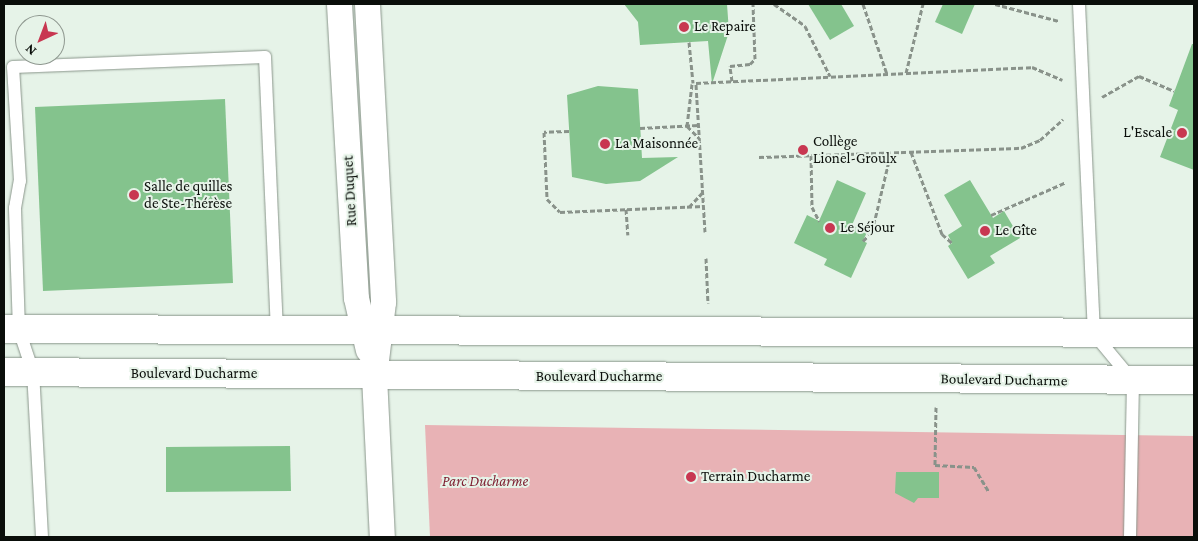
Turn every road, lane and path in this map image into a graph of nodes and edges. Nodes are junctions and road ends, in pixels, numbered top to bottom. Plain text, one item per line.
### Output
1 (339, 4) edge
2 (367, 4) edge
3 (753, 4) edge
4 (774, 4) edge
5 (863, 4) edge
6 (922, 4) edge
7 (995, 4) edge
8 (1079, 4) edge
9 (1079, 26) junction
10 (689, 42) dead end
11 (906, 73) junction
12 (887, 74) junction
13 (830, 76) junction
14 (732, 81) junction
15 (694, 83) junction
16 (1174, 91) dead end
17 (1086, 100) junction
18 (699, 125) junction
19 (687, 126) junction
20 (640, 128) dead end
21 (569, 131) dead end
22 (699, 138) junction
23 (891, 152) junction
24 (911, 152) junction
25 (811, 155) junction
26 (759, 157) dead end
27 (1088, 170) junction
28 (703, 193) junction
29 (704, 206) junction
30 (689, 207) junction
31 (626, 210) junction
32 (991, 215) dead end
33 (819, 220) dead end
34 (706, 232) dead end
35 (628, 234) dead end
36 (862, 241) dead end
37 (952, 243) dead end
38 (706, 258) dead end
39 (709, 308) dead end
40 (11, 330) edge
41 (277, 332) junction
42 (372, 332) junction
43 (1194, 333) edge
44 (1094, 334) junction
45 (4, 372) edge
46 (33, 372) junction
47 (374, 376) junction
48 (1133, 380) junction
49 (1194, 380) edge
50 (936, 407) dead end
51 (989, 492) dead end
52 (42, 537) edge
53 (382, 537) edge
54 (1130, 537) edge

1 - 42 street, Rue Duquet
2 - 42 street, Rue Duquet
3 - 14 path
4 - 13 path
5 - 12 path
6 - 11 path
7 - 9 path
8 - 9 lane
9 - 17 lane
10 - 15 path
11 - 12 path
11 - 17 path
12 - 13 path
13 - 14 path
14 - 15 path
15 - 18 path
15 - 19 path
16 - 17 path
17 - 24 path
17 - 27 lane
18 - 19 path
18 - 22 path
19 - 20 path
19 - 22 path
21 - 31 path
22 - 28 path
23 - 24 path
23 - 25 path
23 - 36 path
24 - 37 path
25 - 26 path
25 - 33 path
27 - 32 path
27 - 44 lane
28 - 29 path
28 - 30 path
29 - 30 path
29 - 34 path
30 - 31 path
31 - 35 path
38 - 39 path
40 - 41 street
40 - 41 lane
40 - 46 lane
41 - 42 street
42 - 44 street
42 - 47 street, Rue Duquet
43 - 44 street
44 - 48 lane
45 - 46 street, Boulevard Ducharme
46 - 47 street, Boulevard Ducharme
46 - 52 lane
47 - 48 street, Boulevard Ducharme
47 - 53 street, Rue Duquet
48 - 49 street, Boulevard Ducharme
48 - 54 lane
50 - 51 path

